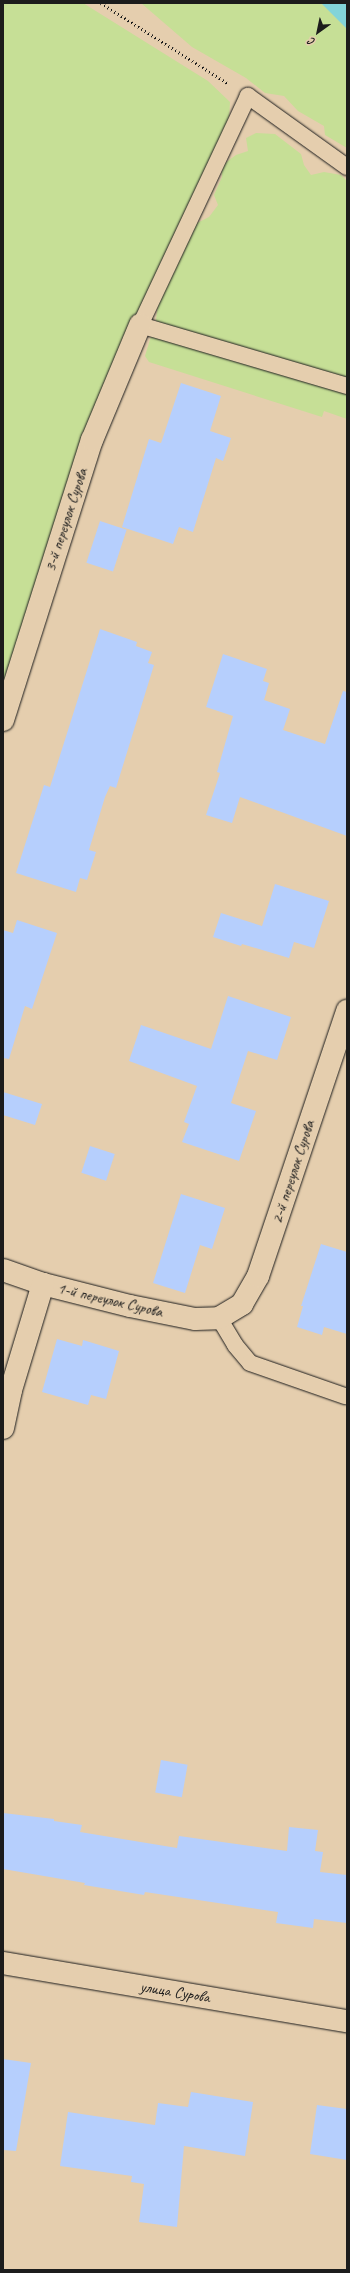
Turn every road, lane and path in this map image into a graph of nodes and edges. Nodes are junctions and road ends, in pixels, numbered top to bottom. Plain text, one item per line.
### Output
1 (101, 3) edge
2 (248, 96) junction
3 (347, 167) edge
4 (140, 325) junction
5 (347, 386) edge
6 (3, 720) edge
7 (347, 1011) edge
8 (3, 1270) edge
9 (43, 1284) junction
10 (219, 1318) junction
11 (345, 1396) dead end
12 (3, 1428) edge
13 (3, 1963) edge
14 (347, 2021) edge

1 - 2 path
2 - 3 lane
2 - 4 lane
4 - 5 lane
4 - 6 street, 3-й переулок Сурова
7 - 10 street, 2-й переулок Сурова
8 - 9 street, 1-й переулок Сурова
9 - 10 street, 1-й переулок Сурова
9 - 12 street
10 - 11 lane
13 - 14 street, улица Сурова

